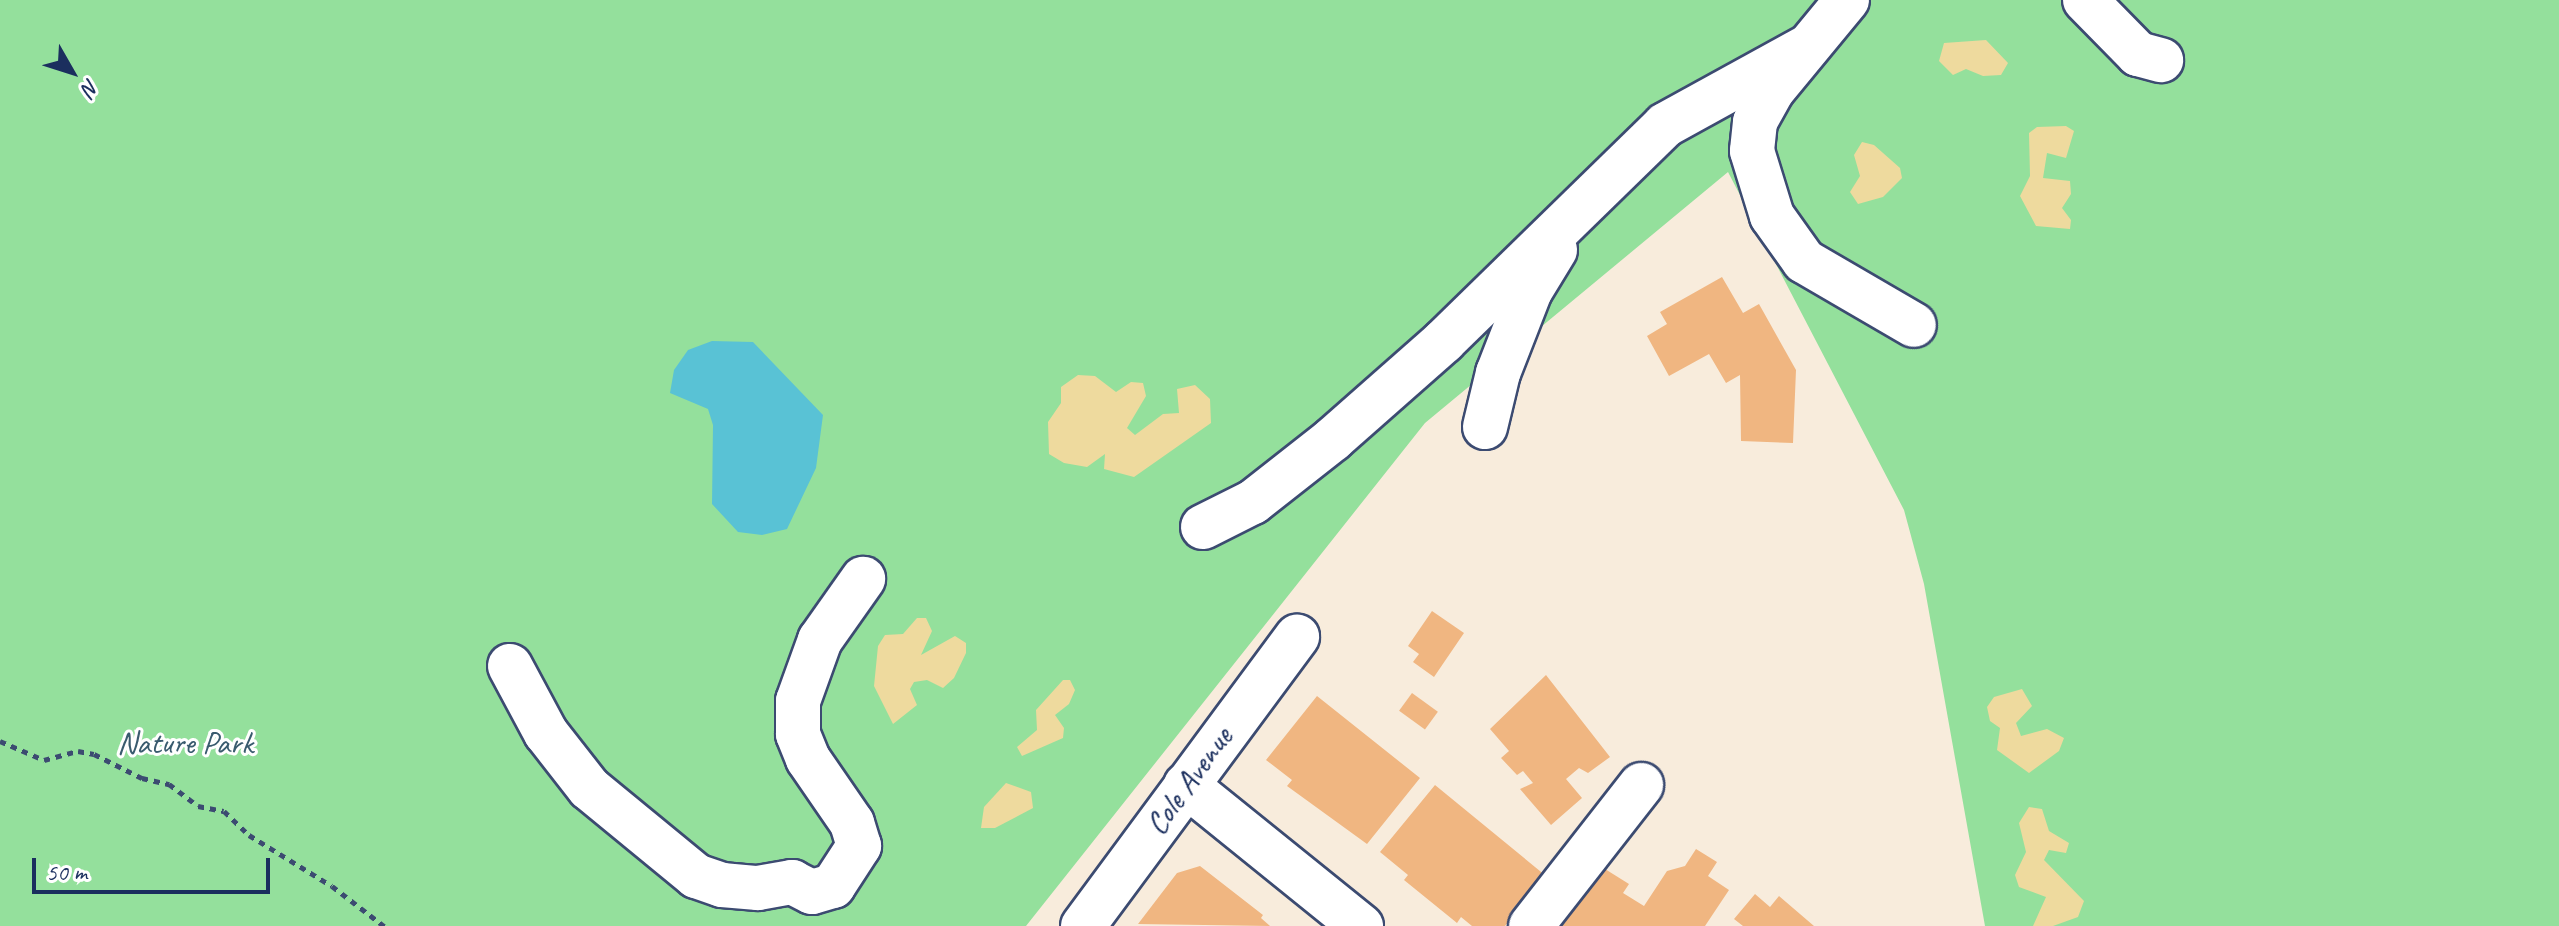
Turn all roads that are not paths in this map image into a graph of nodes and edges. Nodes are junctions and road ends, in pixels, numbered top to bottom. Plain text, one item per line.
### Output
1 (1847, 0) edge
2 (2085, 0) edge
3 (1803, 49) junction
4 (2161, 60) dead end
5 (1580, 206) junction
6 (1914, 325) dead end
7 (1485, 427) dead end
8 (1203, 527) dead end
9 (863, 579) dead end
10 (1297, 637) dead end
11 (510, 666) dead end
12 (1186, 785) junction
13 (1641, 785) dead end
14 (1083, 926) edge
15 (1361, 926) edge
16 (1531, 926) edge

1 - 3 street
2 - 4 street
3 - 5 street
3 - 6 street
5 - 7 street
5 - 8 street
9 - 11 street
10 - 12 street, Cole Avenue
12 - 14 street, Cole Avenue
12 - 15 street
13 - 16 street

